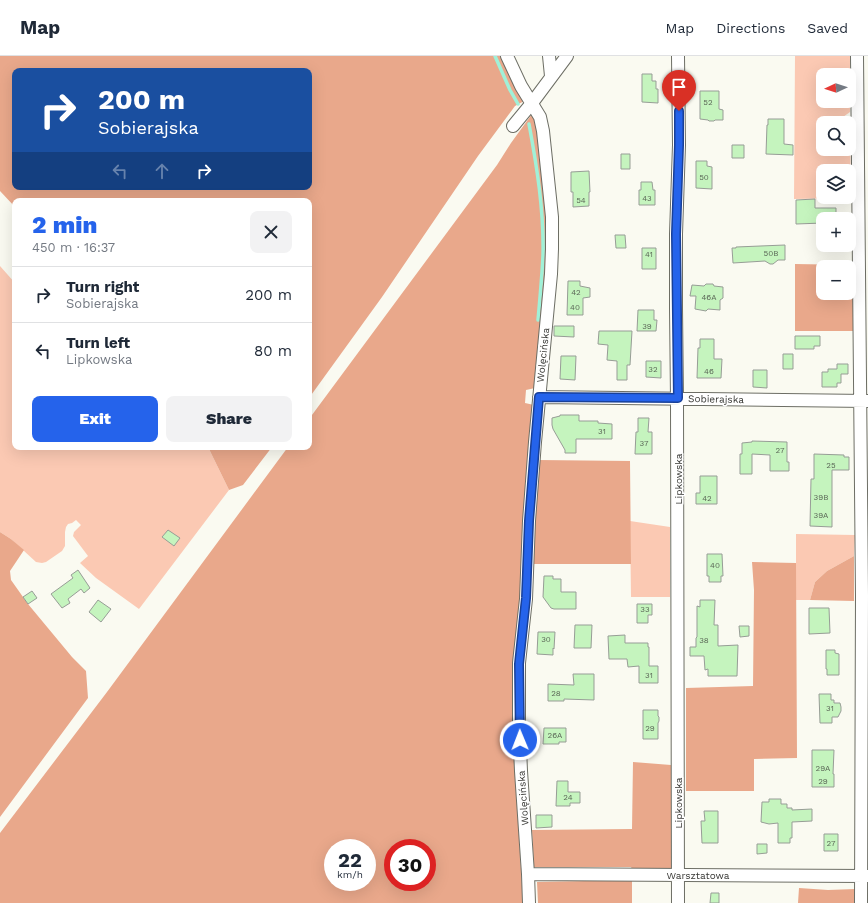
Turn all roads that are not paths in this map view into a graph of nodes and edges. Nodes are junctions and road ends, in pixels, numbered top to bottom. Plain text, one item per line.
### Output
1 (507, 56) edge
2 (549, 56) edge
3 (567, 56) edge
4 (678, 56) edge
5 (857, 56) edge
6 (552, 76) junction
7 (532, 103) junction
8 (513, 126) dead end
9 (539, 397) junction
10 (678, 398) junction
11 (864, 401) edge
12 (528, 874) junction
13 (678, 875) junction
14 (865, 876) edge
15 (529, 903) edge
16 (678, 903) edge
17 (861, 903) edge

1 - 7 street, Wolęcińska
2 - 6 street
3 - 6 street
4 - 10 street, Lipkowska
5 - 11 street
6 - 7 street
7 - 8 street
7 - 9 street, Wolęcińska
9 - 10 street, Sobierajska
9 - 12 street, Wolęcińska
10 - 11 street, Sobierajska
10 - 13 street, Lipkowska
11 - 14 street
12 - 13 street, Warsztatowa
12 - 15 street, Wolęcińska
13 - 14 street, Warsztatowa
13 - 16 street, Lipkowska
14 - 17 street

